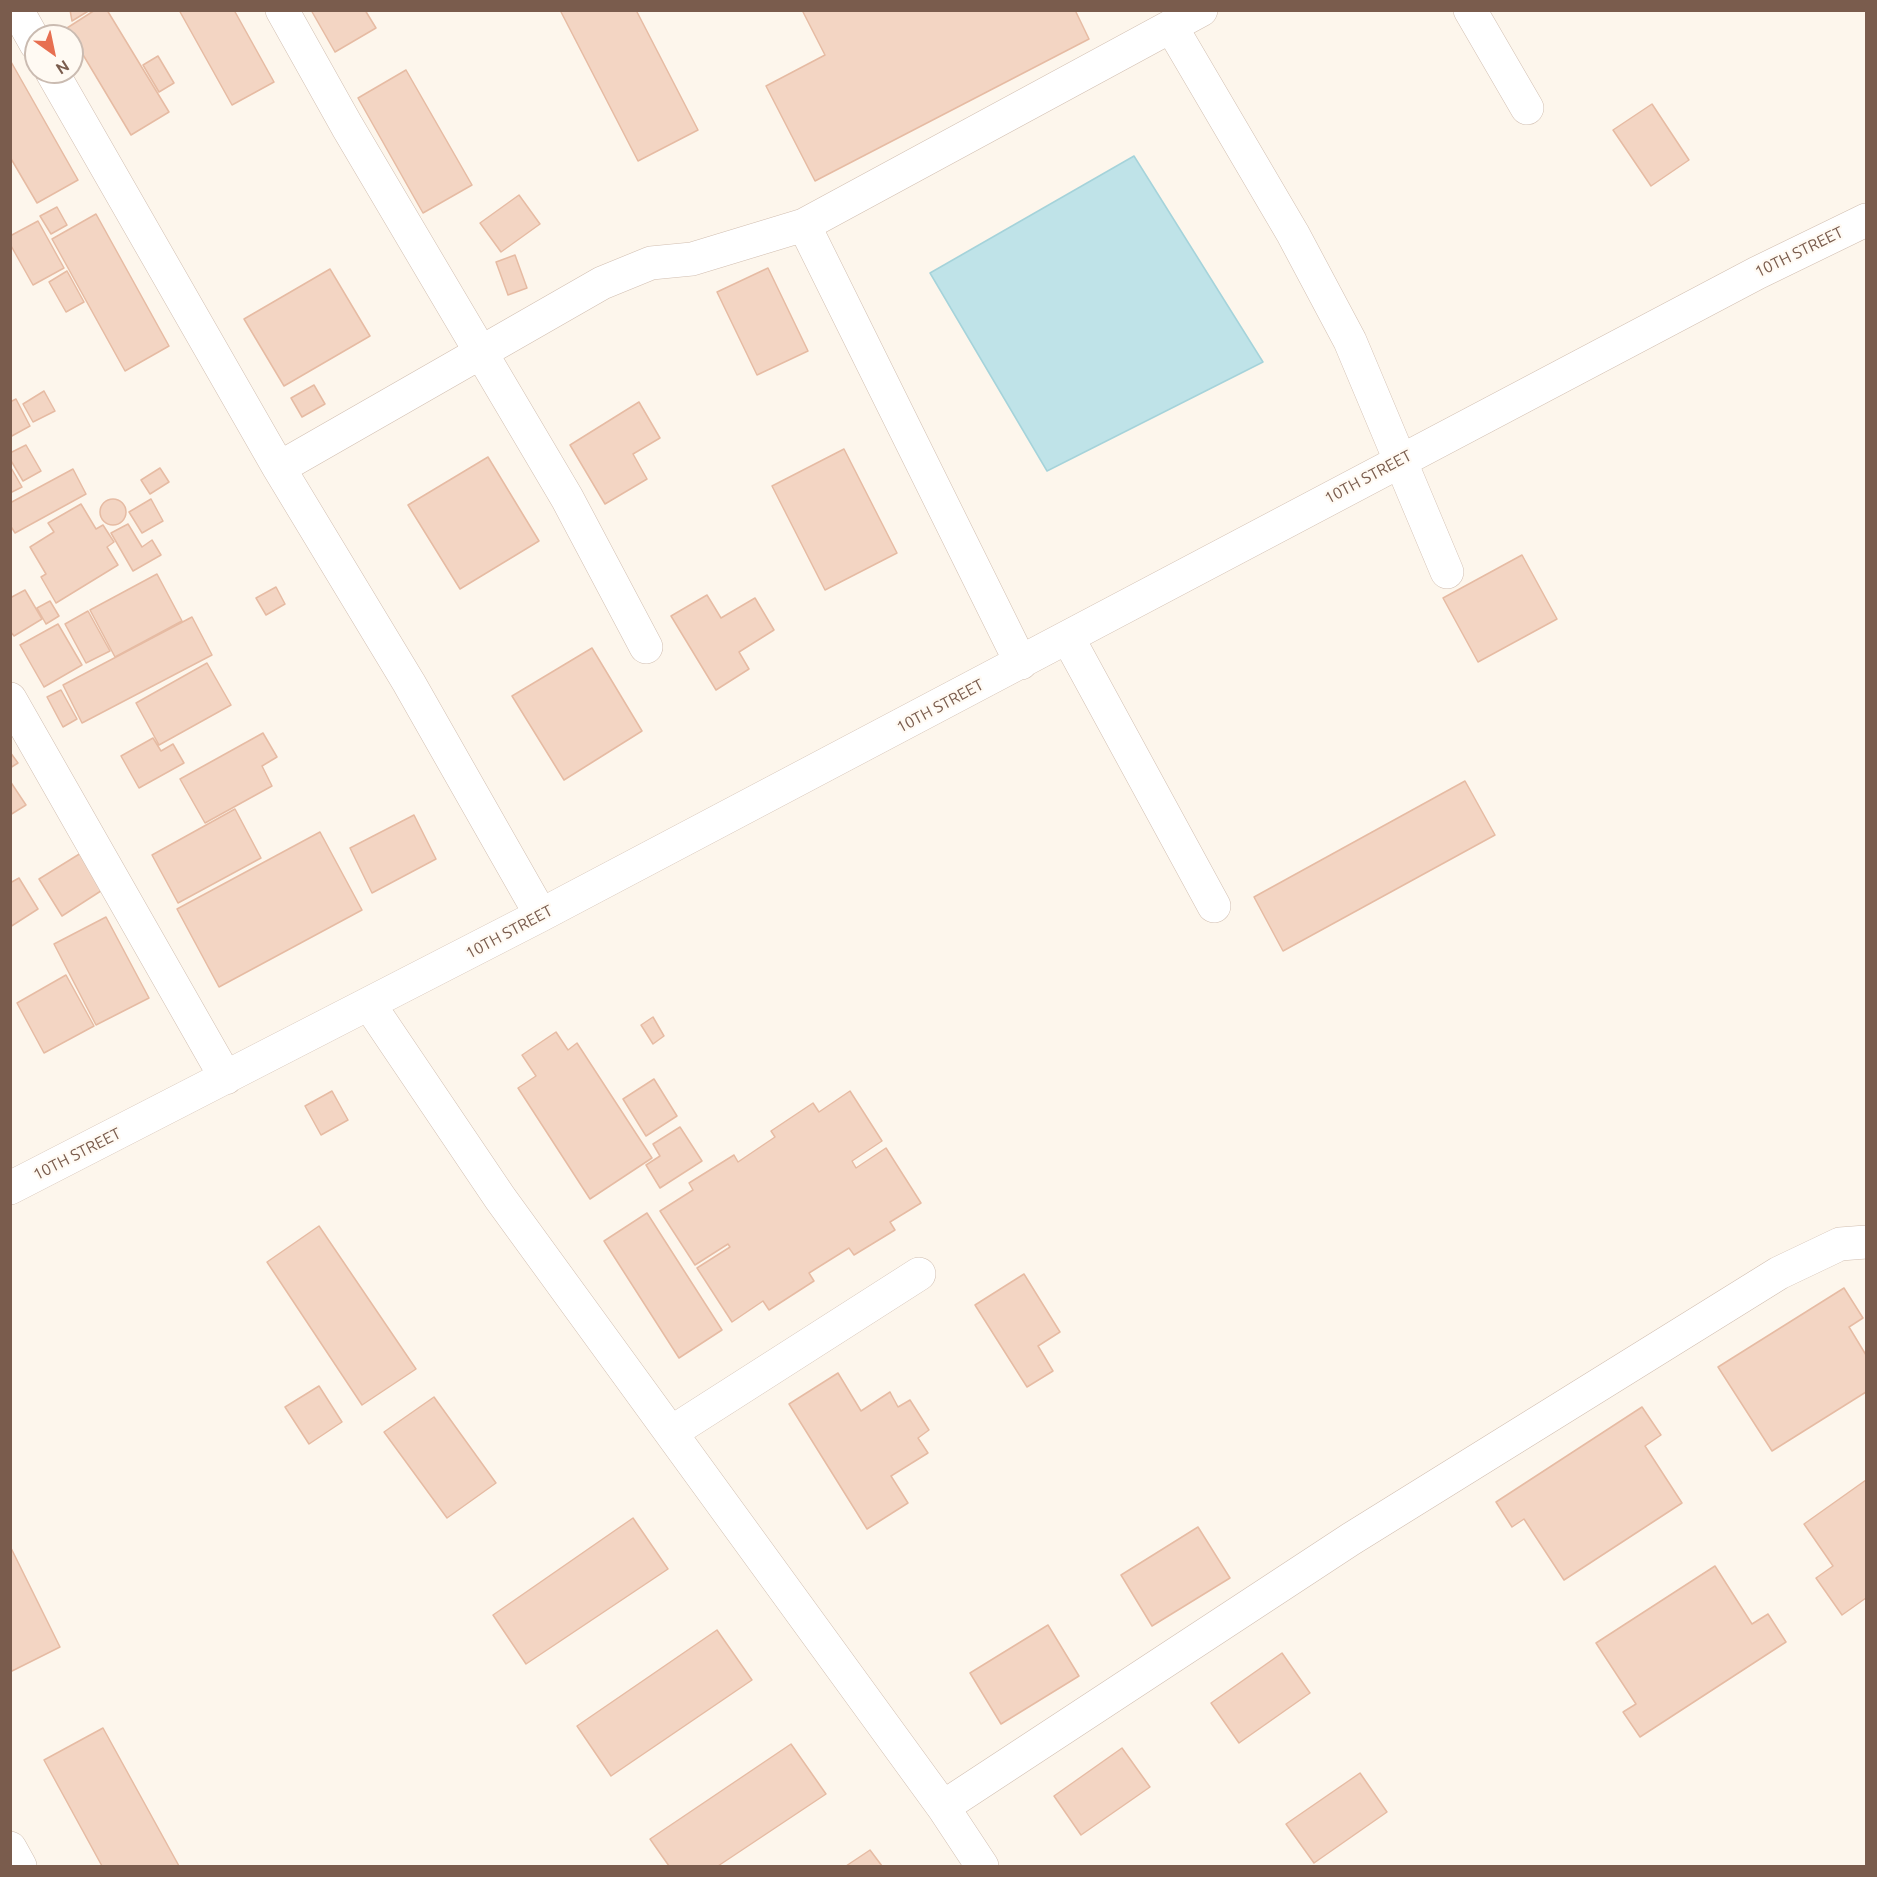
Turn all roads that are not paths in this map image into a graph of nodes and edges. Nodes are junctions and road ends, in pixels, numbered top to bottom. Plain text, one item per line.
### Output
1 (17, 10) edge
2 (282, 10) edge
3 (1201, 10) edge
4 (1470, 10) edge
5 (25, 24) edge
6 (1172, 28) junction
7 (59, 84) edge
8 (1527, 108) dead end
9 (1866, 219) edge
10 (804, 225) junction
11 (481, 350) junction
12 (1401, 459) junction
13 (279, 468) junction
14 (1447, 572) dead end
15 (1068, 638) junction
16 (646, 646) dead end
17 (1021, 663) junction
18 (10, 699) edge
19 (1214, 906) dead end
20 (541, 915) junction
21 (369, 1004) junction
22 (226, 1078) junction
23 (10, 1188) edge
24 (1866, 1242) edge
25 (919, 1274) dead end
26 (672, 1432) junction
27 (943, 1807) junction
28 (10, 1848) edge
29 (20, 1866) edge
30 (982, 1866) edge

1 - 5 street
2 - 11 street
3 - 6 street
4 - 8 street
6 - 10 street
6 - 12 street
7 - 13 street
9 - 12 street, 10TH STREET
10 - 11 street
10 - 17 street
11 - 13 street
11 - 16 street
12 - 14 street
12 - 15 street, 10TH STREET
13 - 20 street
15 - 17 street, 10TH STREET
15 - 19 street
17 - 20 street, 10TH STREET
18 - 22 street
20 - 21 street, 10TH STREET
21 - 22 street, 10TH STREET
21 - 26 street
22 - 23 street, 10TH STREET
24 - 27 street
25 - 26 street
26 - 27 street
27 - 30 street
28 - 29 street

